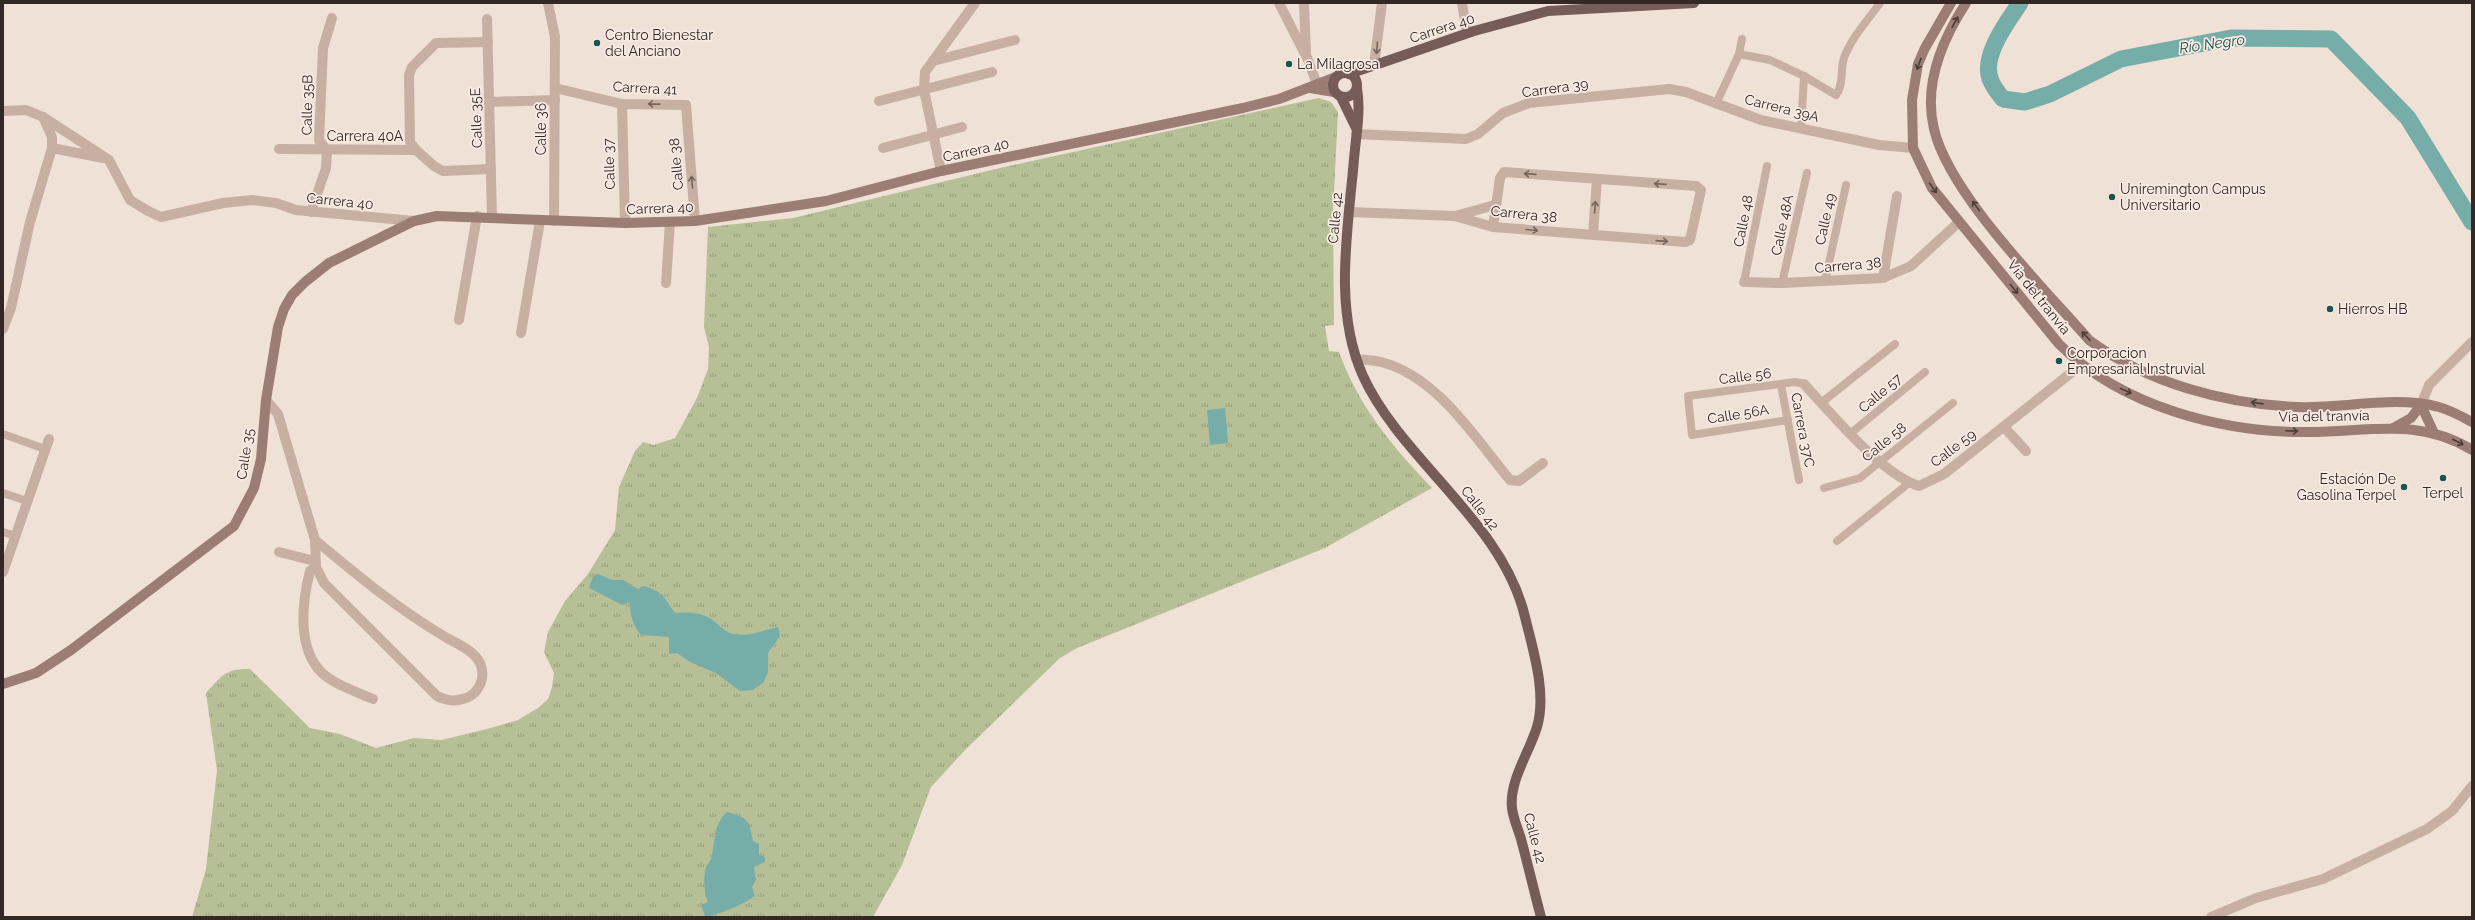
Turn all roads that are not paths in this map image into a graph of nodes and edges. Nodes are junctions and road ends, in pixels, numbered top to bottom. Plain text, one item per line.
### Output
1 (548, 3) edge
2 (975, 3) edge
3 (1279, 3) edge
4 (1304, 3) edge
5 (1382, 3) edge
6 (1462, 3) edge
7 (1694, 3) edge
8 (1880, 3) edge
9 (1951, 3) edge
10 (1966, 3) edge
11 (1549, 7) edge
12 (332, 18) dead end
13 (487, 19) dead end
14 (1468, 33) junction
15 (1742, 39) dead end
16 (1015, 40) dead end
17 (488, 42) junction
18 (1739, 54) junction
19 (1306, 55) junction
20 (933, 61) junction
21 (1370, 66) junction
22 (992, 72) dead end
23 (1348, 74) junction
24 (1804, 76) junction
25 (1336, 77) junction
26 (1313, 86) junction
27 (1357, 86) junction
28 (555, 88) junction
29 (924, 90) junction
30 (1647, 90) joint
31 (1337, 94) junction
32 (555, 100) junction
33 (879, 101) dead end
34 (489, 102) junction
35 (622, 104) junction
36 (1716, 104) junction
37 (686, 105) joint
38 (3, 111) edge
39 (43, 117) junction
40 (962, 127) dead end
41 (1801, 128) junction
42 (1356, 132) junction
43 (933, 134) junction
44 (52, 148) junction
45 (883, 148) dead end
46 (1913, 148) junction
47 (279, 149) dead end
48 (416, 150) junction
49 (326, 151) junction
50 (109, 160) junction
51 (1767, 166) dead end
52 (491, 169) junction
53 (941, 171) junction
54 (1807, 173) dead end
55 (1597, 179) junction
56 (1846, 185) dead end
57 (1897, 196) dead end
58 (1495, 206) junction
59 (311, 212) junction
60 (1350, 212) junction
61 (477, 216) junction
62 (492, 216) junction
63 (1456, 216) junction
64 (414, 221) junction
65 (540, 221) junction
66 (554, 221) junction
67 (695, 221) junction
68 (670, 222) junction
69 (1959, 222) junction
70 (625, 224) junction
71 (1494, 227) junction
72 (1593, 235) junction
73 (1883, 278) junction
74 (1744, 282) joint
75 (1825, 282) junction
76 (666, 283) dead end
77 (1782, 283) junction
78 (459, 320) dead end
79 (3, 329) edge
80 (521, 333) dead end
81 (2472, 342) edge
82 (1895, 344) dead end
83 (1356, 359) junction
84 (2081, 365) junction
85 (1925, 372) dead end
86 (1804, 384) joint
87 (1781, 385) junction
88 (266, 400) junction
89 (1821, 403) junction
90 (1953, 403) dead end
91 (2421, 404) junction
92 (1788, 420) junction
93 (2472, 422) edge
94 (2004, 427) junction
95 (2393, 428) junction
96 (2433, 431) junction
97 (1851, 433) junction
98 (3, 434) edge
99 (1692, 435) joint
100 (47, 444) joint
101 (2472, 450) edge
102 (2026, 451) dead end
103 (1881, 462) junction
104 (1543, 463) dead end
105 (1799, 480) dead end
106 (1909, 483) junction
107 (1824, 488) dead end
108 (3, 493) edge
109 (27, 501) junction
110 (3, 532) edge
111 (15, 536) junction
112 (315, 540) junction
113 (1837, 541) dead end
114 (279, 552) dead end
115 (315, 564) junction
116 (3, 572) edge
117 (3, 684) edge
118 (373, 699) dead end
119 (2471, 791) edge
120 (1541, 917) edge
121 (2211, 917) edge

1 - 28 street, Calle 36
2 - 20 street
3 - 19 street
4 - 19 street
5 -> 21 street
6 - 14 street
7 - 11 main road, Carrera 40
8 - 24 street
9 -> 46 main road, Vía del tranvía
91 -> 10 main road, Vía del tranvía
11 - 14 main road, Carrera 40
12 - 49 street, Calle 35B
13 - 17 street, Calle 35E
14 - 21 main road, Carrera 40
15 - 18 street
16 - 20 street
17 - 34 street, Calle 35E
17 - 48 street
18 - 24 street
18 - 36 street
19 - 26 street
20 - 29 street
21 - 23 main road, Carrera 40
21 - 27 main road
22 - 29 street
23 - 25 main road
23 - 27 main road
24 - 41 street
25 - 26 main road, Carrera 40
25 - 31 main road
26 - 31 main road, Carrera 40
26 - 53 main road, Carrera 40
27 - 31 main road
27 - 42 main road, Calle 42
28 - 32 street, Calle 36
28 - 35 street, Carrera 41
29 - 33 street
29 - 43 street
30 - 36 street, Carrera 39A
30 - 42 street, Carrera 39
31 - 42 main road, Calle 42
32 - 34 street
32 - 66 street, Calle 36
34 - 52 street, Calle 35E
37 -> 35 street, Carrera 41
35 - 70 street, Calle 37
36 - 41 street, Carrera 39A
67 -> 37 street, Calle 38
38 - 39 street, Carrera 40
39 - 44 street
39 - 50 street, Carrera 40
40 - 43 street
41 - 46 street, Carrera 39A
42 - 60 main road, Calle 42
43 - 45 street
43 - 53 street
44 - 50 street
44 - 79 street
46 -> 69 main road, Vía del tranvía
47 - 49 street, Carrera 40A
48 - 49 street, Carrera 40A
48 - 52 street, Carrera 40A
49 - 59 street, Calle 35B
50 - 59 street, Carrera 40
51 - 74 street, Calle 48
52 - 62 street, Calle 35E
53 - 67 main road, Carrera 40
54 - 77 street, Calle 48A
55 -> 58 street
72 -> 55 street
72 -> 55 street, Carrera 38
56 - 75 street, Calle 49
57 - 73 street
58 - 63 street, Carrera 38
58 - 71 street
59 - 64 street, Carrera 40
60 - 63 street, Carrera 38
60 - 83 main road, Calle 42
61 - 62 main road, Carrera 40
61 - 64 main road, Carrera 40
61 - 78 street
62 - 65 main road, Carrera 40
63 - 71 street, Carrera 38
64 - 88 main road, Calle 35
65 - 66 main road, Carrera 40
65 - 80 street
66 - 70 main road, Carrera 40
67 - 68 main road, Carrera 40
68 - 70 main road, Carrera 40
68 - 76 street
69 - 73 street, Carrera 38
69 -> 84 main road, Vía del tranvía
71 -> 72 street, Carrera 38
73 - 75 street, Carrera 38
74 - 77 street, Carrera 38
75 - 77 street, Carrera 38
81 - 91 street
82 - 89 street
83 - 104 street
83 - 120 main road, Calle 42
84 - 94 street, Calle 59
84 -> 95 main road, Vía del tranvía
85 - 97 street, Calle 57
86 - 87 street, Calle 56
86 - 89 street
87 - 92 street, Carrera 37C
87 - 99 street, Calle 56
88 - 112 street
88 - 117 main road, Calle 35
89 - 97 street
90 - 103 street, Calle 58
91 - 93 main road, Vía del tranvía
91 - 95 main road
91 - 96 main road
92 - 99 street, Calle 56A
92 - 105 street, Carrera 37C
94 - 102 street
94 - 106 street, Calle 59
95 - 96 main road, Vía del tranvía
96 -> 101 main road, Vía del tranvía
97 - 103 street
98 - 100 street
100 - 109 street
103 - 106 street
103 - 107 street, Calle 58
106 - 113 street
108 - 109 street
109 - 111 street
110 - 111 street
111 - 116 street
112 - 115 street
112 - 115 street
114 - 115 street
115 - 118 street
119 - 121 street

